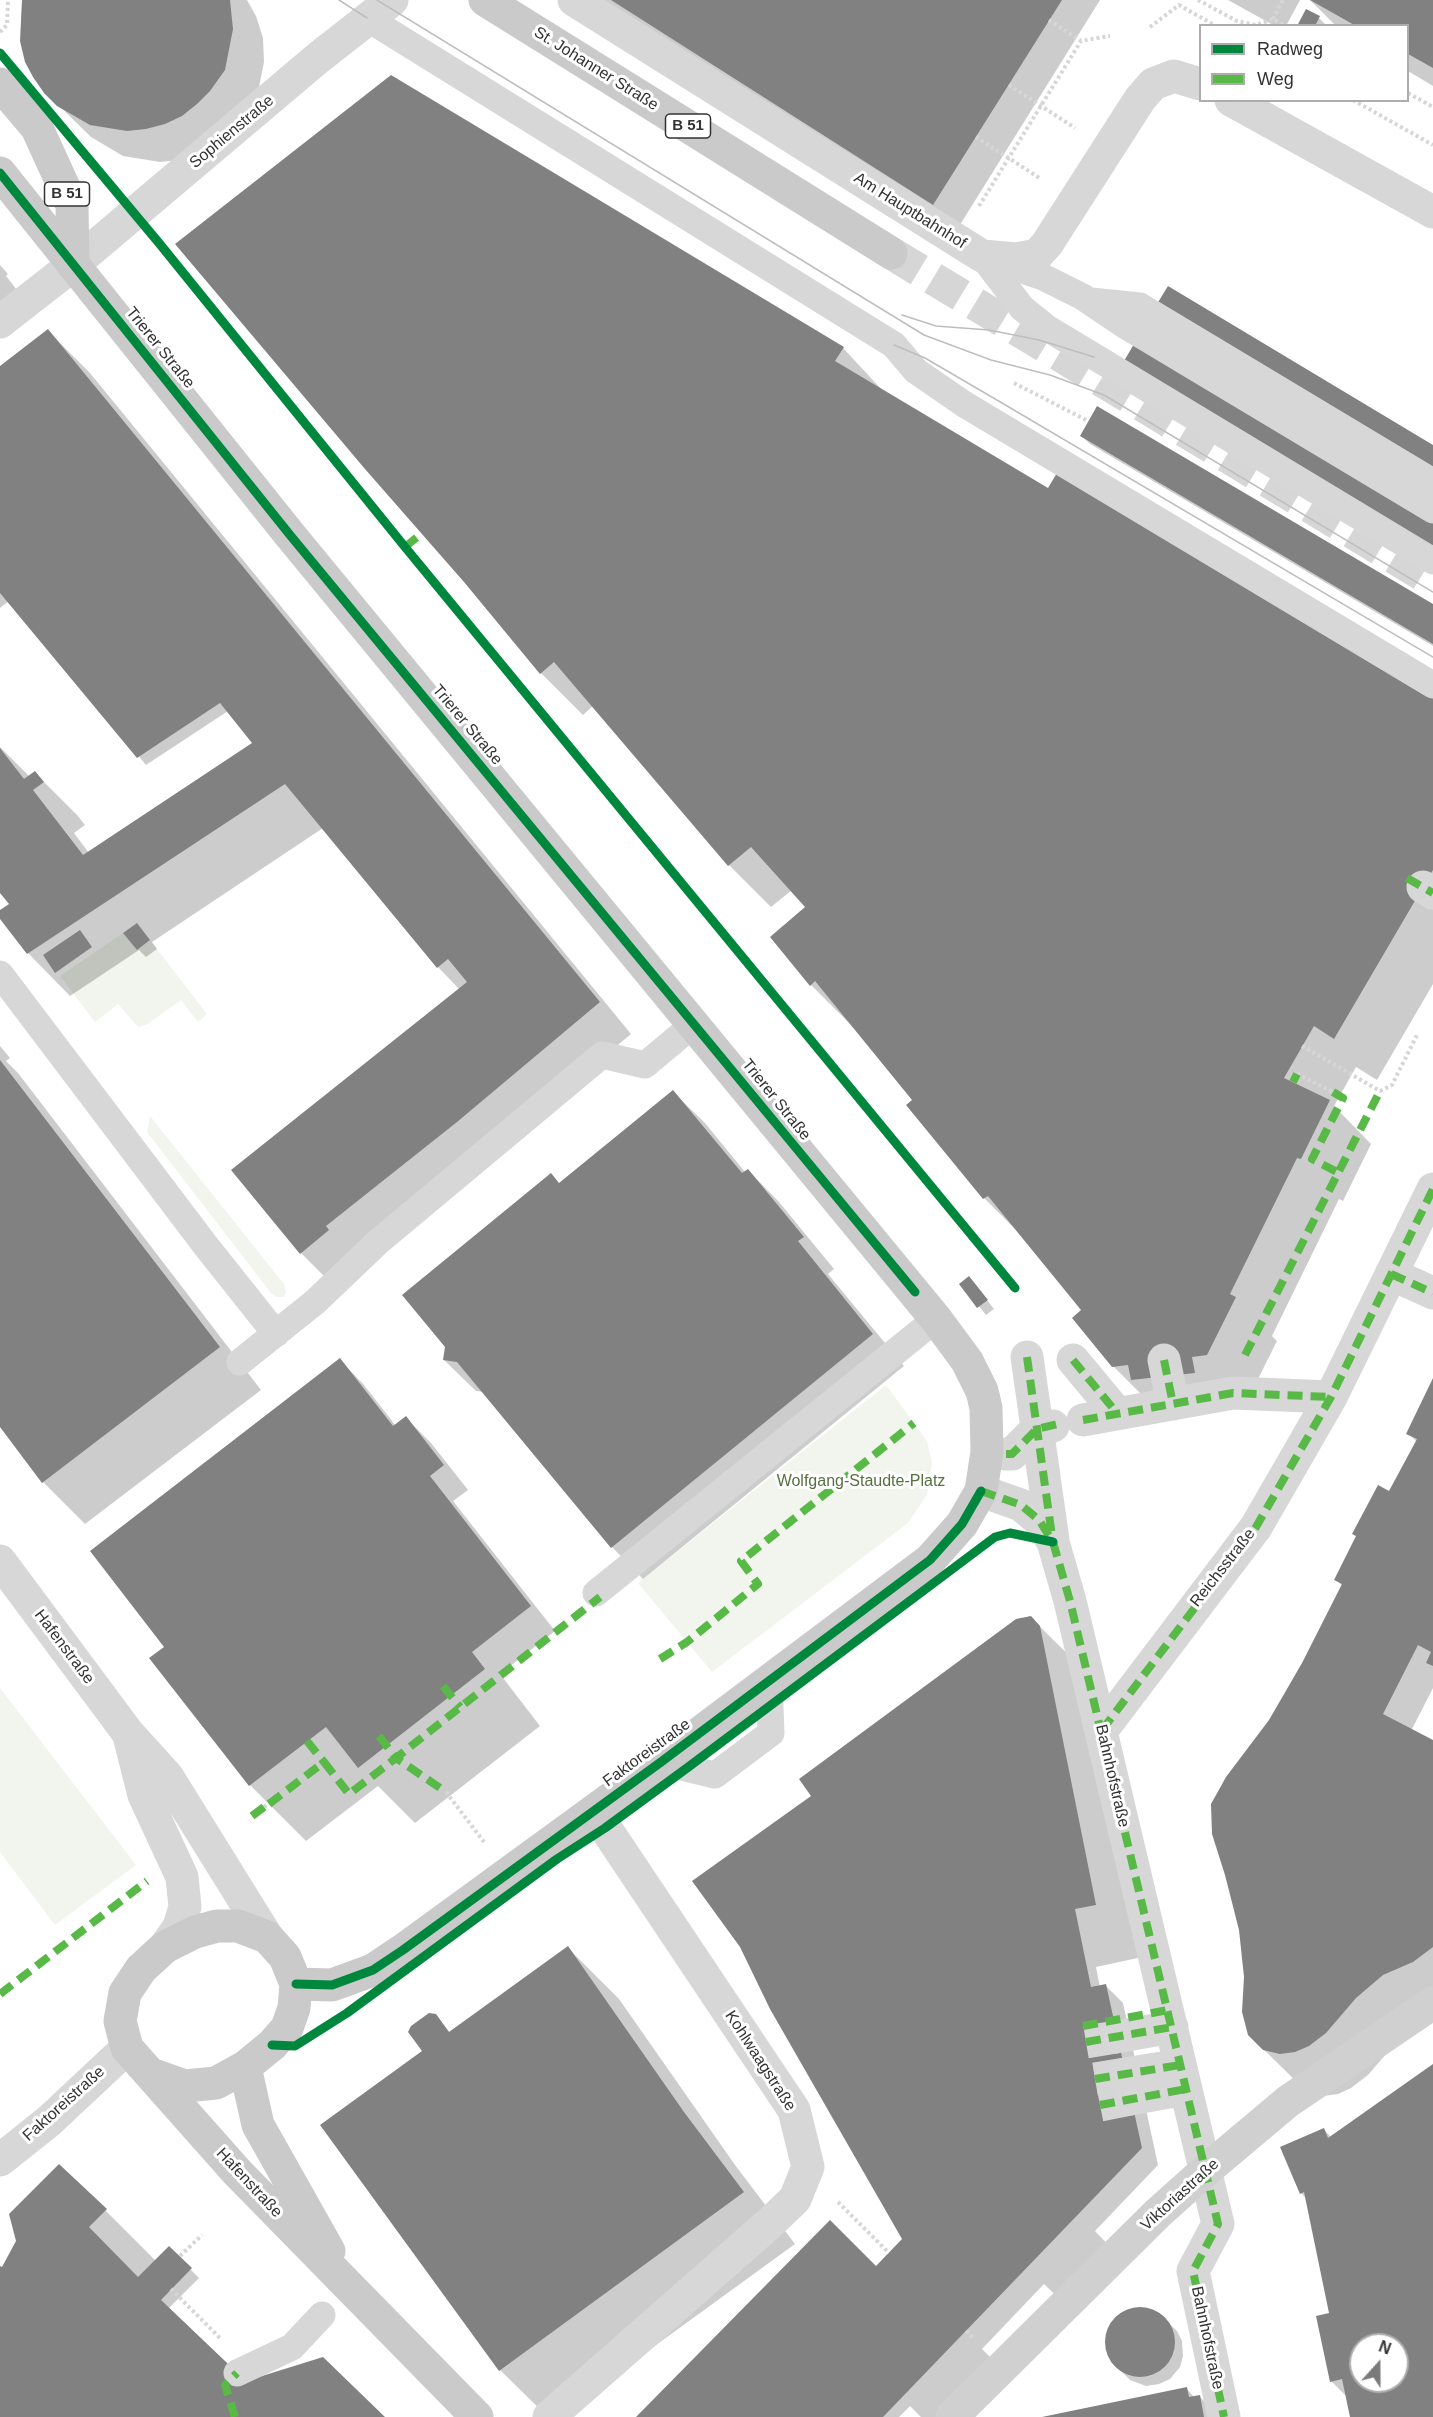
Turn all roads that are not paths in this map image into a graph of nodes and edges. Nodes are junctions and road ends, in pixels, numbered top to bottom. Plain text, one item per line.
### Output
1 (485, 0) edge
2 (574, 0) edge
3 (380, 9) edge
4 (0, 84) edge
5 (1199, 84) edge
6 (1236, 102) edge
7 (0, 173) edge
8 (1433, 212) edge
9 (891, 253) tunnel mouth
10 (982, 256) junction
11 (74, 265) junction
12 (1090, 301) junction
13 (0, 322) edge
14 (1433, 482) edge
15 (1433, 510) edge
16 (1433, 561) edge
17 (1433, 685) edge
18 (0, 974) edge
19 (694, 1024) junction
20 (1433, 1189) edge
21 (1391, 1274) junction
22 (1433, 1293) edge
23 (936, 1319) junction
24 (276, 1334) junction
25 (1027, 1357) dead end
26 (1073, 1360) dead end
27 (1164, 1360) dead end
28 (240, 1362) dead end
29 (1331, 1397) junction
30 (1173, 1404) junction
31 (1117, 1413) junction
32 (1059, 1425) junction
33 (1006, 1454) dead end
34 (981, 1491) junction
35 (1053, 1542) junction
36 (0, 1561) edge
37 (596, 1593) dead end
38 (769, 1682) junction
39 (1102, 1730) junction
40 (129, 1733) junction
41 (662, 1762) junction
42 (594, 1811) junction
43 (267, 1937) junction
44 (165, 1947) junction
45 (296, 1984) junction
46 (1433, 2003) edge
47 (1170, 2018) junction
48 (1115, 2029) tunnel mouth
49 (127, 2048) junction
50 (246, 2067) junction
51 (151, 2074) junction
52 (1183, 2077) junction
53 (1127, 2087) tunnel mouth
54 (0, 2160) edge
55 (1204, 2171) junction
56 (350, 2290) junction
57 (322, 2315) dead end
58 (243, 2370) road end
59 (477, 2417) edge
60 (549, 2417) edge
61 (952, 2417) edge
62 (1224, 2417) edge

1 - 9 main road, St. Johanner Straße / B 51
2 - 10 street, Am Hauptbahnhof
3 - 11 street, Sophienstraße
3 - 17 lane
4 - 11 main road, B 51
5 - 10 street, Am Hauptbahnhof
6 - 8 street
7 - 11 main road, Trierer Straße / B 51
10 - 12 lane
10 - 16 lane
11 - 13 street, Sophienstraße
11 - 19 main road, Trierer Straße / B 51
12 - 14 lane
12 - 15 lane
18 - 24 lane
19 - 23 main road, Trierer Straße / B 51
19 - 24 lane
20 - 21 street, Reichsstraße
21 - 22 street
21 - 29 street, Reichsstraße
23 - 34 main road, Trierer Straße / B 51
23 - 37 lane
24 - 28 lane
25 - 32 street, Bahnhofstraße
26 - 31 street
27 - 30 street
29 - 30 street
29 - 39 street, Reichsstraße
30 - 31 street
31 - 32 street
32 - 33 street
32 - 35 street, Bahnhofstraße
34 - 35 street, Bahnhofstraße
34 - 38 main road, Faktoreistraße
35 - 39 street, Bahnhofstraße
36 - 40 street, Hafenstraße
38 - 41 main road, Faktoreistraße
38 - 41 lane
39 - 47 street, Bahnhofstraße
40 - 43 street, Hafenstraße
40 - 44 street, Hafenstraße
41 - 42 main road, Faktoreistraße
42 - 45 main road, Faktoreistraße
42 - 60 street, Kohlwaagstraße
43 - 44 main road
43 - 45 main road
44 - 49 main road
45 - 50 main road
46 - 55 main road, Viktoriastraße
47 - 48 street
47 - 52 street, Bahnhofstraße
49 - 51 main road
49 - 54 street, Faktoreistraße
50 - 51 main road
50 - 56 main road, Hafenstraße
51 - 56 main road, Hafenstraße
52 - 53 street
52 - 55 street, Bahnhofstraße
55 - 61 main road, Viktoriastraße
55 - 62 street, Bahnhofstraße
56 - 59 main road, Hafenstraße
57 - 58 lane

